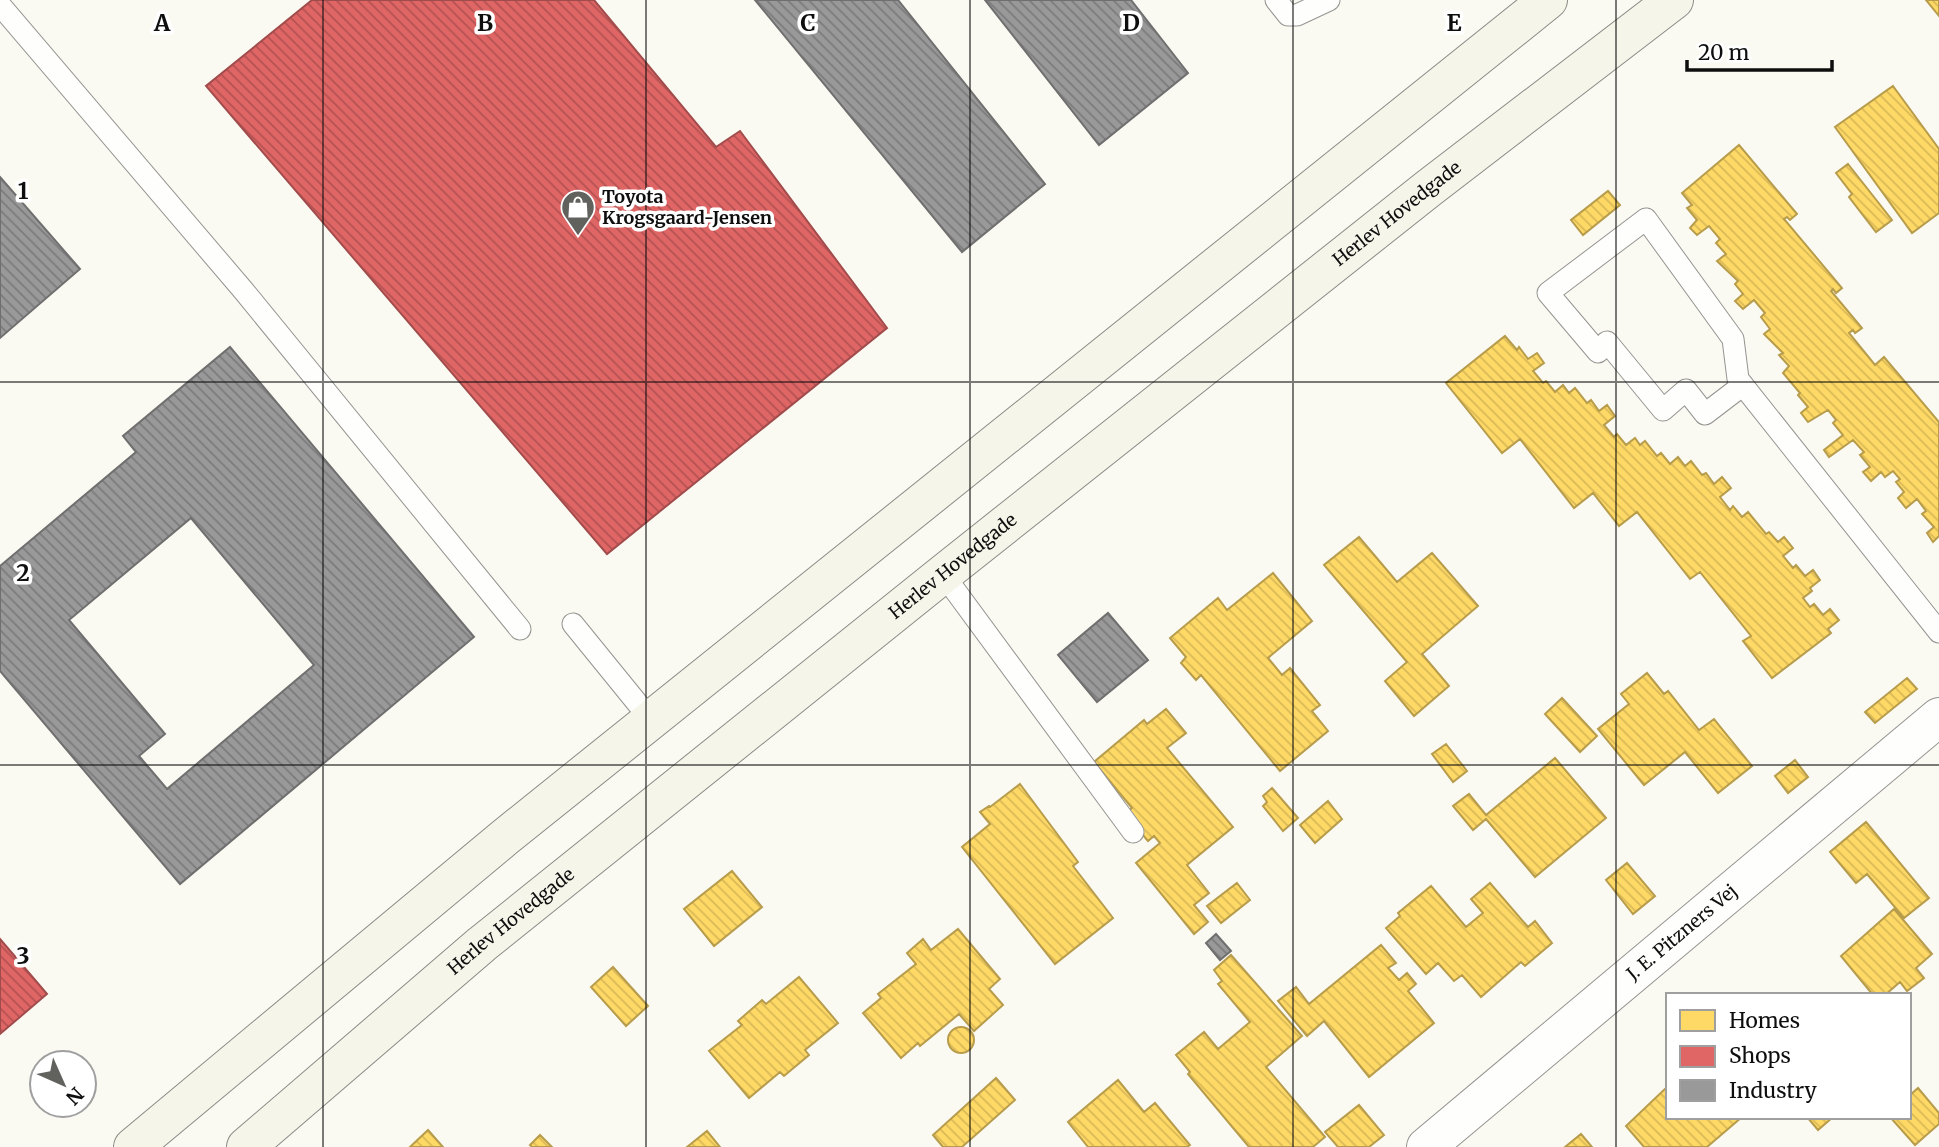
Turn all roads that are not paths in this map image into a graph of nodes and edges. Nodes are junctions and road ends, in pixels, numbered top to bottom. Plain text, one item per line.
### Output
1 (1276, 0) edge
2 (1329, 0) edge
3 (1548, 0) edge
4 (1674, 0) edge
5 (0, 5) edge
6 (1743, 385) junction
7 (943, 574) junction
8 (573, 624) dead end
9 (520, 629) dead end
10 (1939, 632) edge
11 (1939, 717) edge
12 (652, 720) junction
13 (1133, 832) dead end
14 (134, 1147) edge
15 (246, 1147) edge
16 (1426, 1147) edge

1 - 2 lane
3 - 12 main road
4 - 7 main road, Herlev Hovedgade
5 - 9 lane
6 - 6 lane
6 - 10 lane
7 - 13 lane
7 - 15 main road, Herlev Hovedgade
8 - 12 lane
11 - 16 street, J. E. Pitzners Vej
12 - 14 main road

